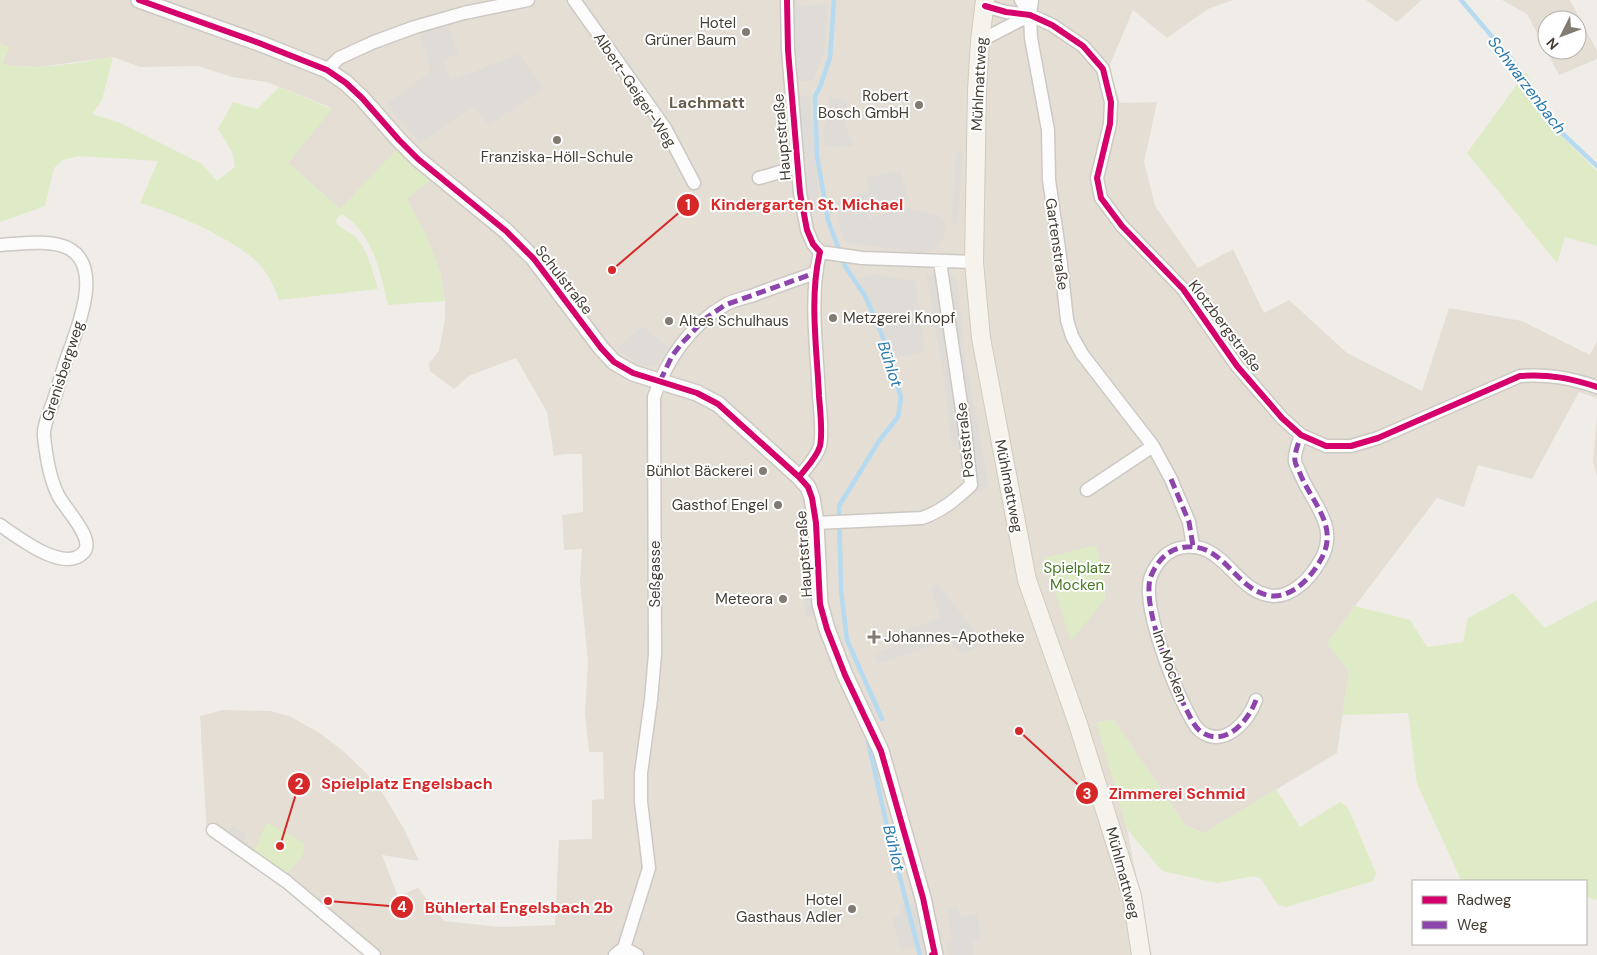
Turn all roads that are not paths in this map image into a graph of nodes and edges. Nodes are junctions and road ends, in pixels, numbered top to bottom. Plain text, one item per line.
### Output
1 (139, 0) edge
2 (528, 0) edge
3 (574, 0) edge
4 (787, 0) edge
5 (1021, 0) edge
6 (1032, 0) edge
7 (985, 3) edge
8 (1030, 15) junction
9 (980, 40) junction
10 (327, 70) junction
11 (797, 167) junction
12 (759, 178) dead end
13 (694, 183) dead end
14 (0, 245) edge
15 (826, 253) junction
16 (940, 262) junction
17 (974, 262) junction
18 (815, 273) junction
19 (660, 381) junction
20 (1597, 387) edge
21 (1301, 435) junction
22 (1153, 446) junction
23 (799, 477) junction
24 (1087, 490) dead end
25 (821, 523) junction
26 (0, 525) edge
27 (1193, 546) junction
28 (1256, 700) dead end
29 (213, 830) dead end
30 (620, 951) edge
31 (374, 955) edge
32 (637, 955) edge
33 (934, 955) edge
34 (1142, 955) edge

1 - 10 street, Schulstraße
2 - 10 street
3 - 13 street, Albert-Geiger-Weg
4 - 11 street, Hauptstraße
5 - 8 street
6 - 8 street, Gartenstraße
7 - 8 street, Klotzbergstraße
7 - 9 main road, Mühlmattweg
8 - 9 street
8 - 21 street, Klotzbergstraße
8 - 22 street, Gartenstraße
9 - 17 main road, Mühlmattweg
10 - 19 street, Schulstraße
11 - 12 street
11 - 15 street, Hauptstraße
14 - 26 street, Grenisbergweg
15 - 16 street
15 - 18 street
16 - 17 street
16 - 25 street, Poststraße
17 - 34 main road, Mühlmattweg
18 - 19 street, Seßgasse
18 - 23 street
19 - 23 street, Schulstraße
19 - 30 street, Seßgasse
20 - 21 street, Klotzbergstraße
21 - 27 street
22 - 24 street
22 - 27 street, Gartenstraße
23 - 25 street, Hauptstraße
25 - 33 street, Hauptstraße
27 - 28 street, Im Mocken
29 - 31 street
30 - 32 street

